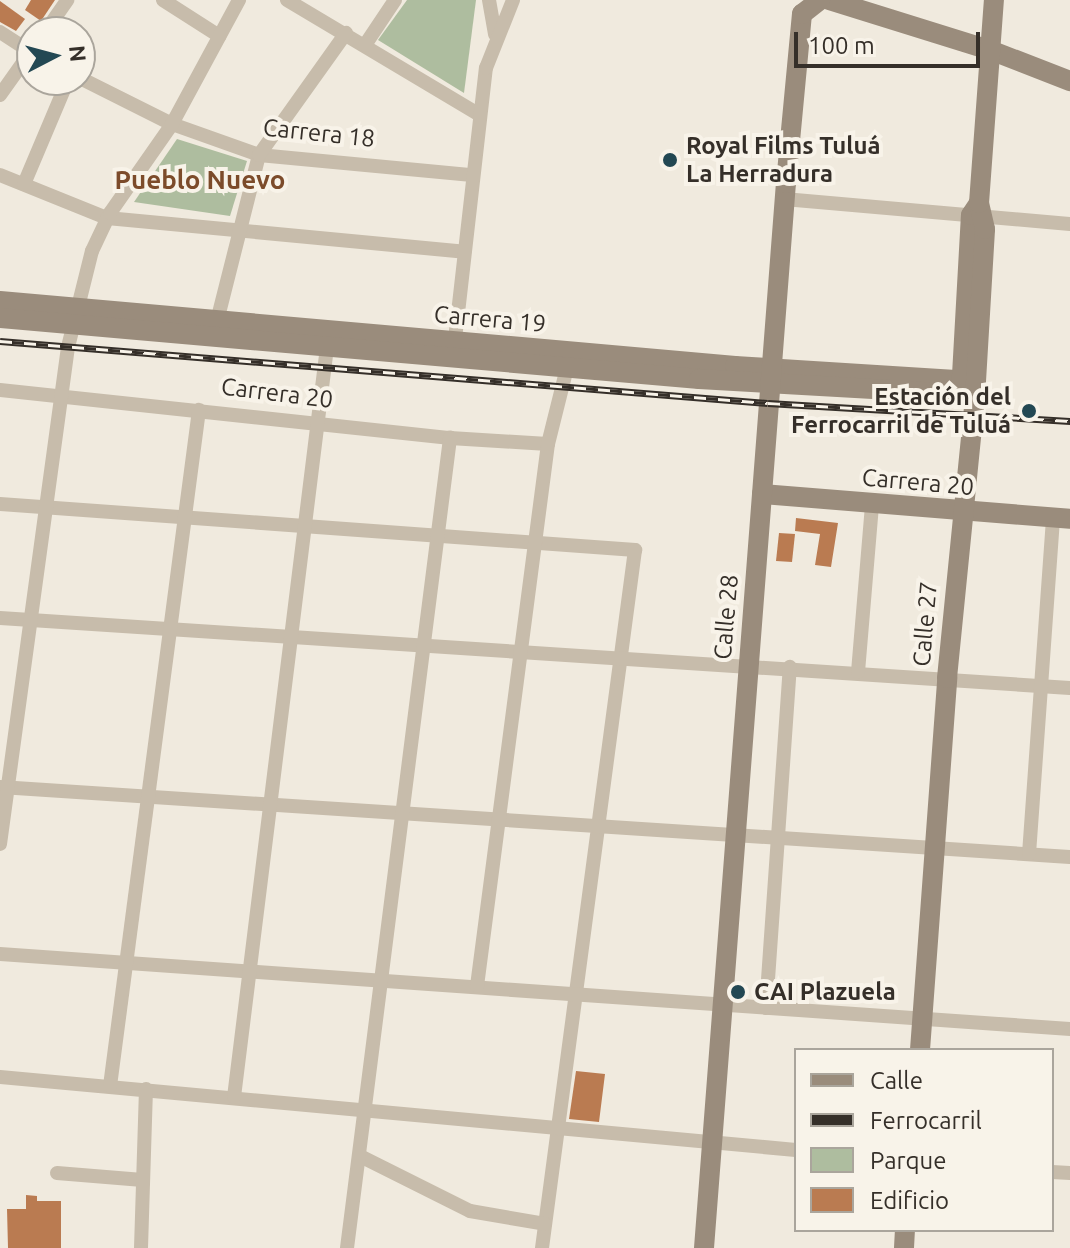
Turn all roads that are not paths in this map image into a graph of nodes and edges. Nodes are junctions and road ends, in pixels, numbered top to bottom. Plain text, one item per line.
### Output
1 (163, 0) edge
2 (395, 0) edge
3 (489, 0) edge
4 (513, 0) edge
5 (820, 0) edge
6 (829, 0) edge
7 (994, 0) edge
8 (234, 2) edge
9 (295, 2) edge
10 (802, 7) edge
11 (346, 33) junction
12 (495, 34) junction
13 (219, 36) junction
14 (365, 45) junction
15 (990, 50) junction
16 (16, 74) edge
17 (1070, 81) edge
18 (96, 86) edge
19 (0, 95) edge
20 (61, 96) edge
21 (478, 114) junction
22 (172, 124) junction
23 (259, 155) junction
24 (0, 175) edge
25 (472, 175) junction
26 (24, 184) junction
27 (784, 199) junction
28 (977, 211) junction
29 (107, 218) junction
30 (1070, 224) edge
31 (236, 231) junction
32 (464, 252) junction
33 (0, 301) edge
34 (74, 317) junction
35 (0, 318) edge
36 (217, 321) junction
37 (328, 340) junction
38 (454, 350) junction
39 (567, 368) junction
40 (770, 376) junction
41 (968, 388) junction
42 (0, 390) edge
43 (61, 395) junction
44 (199, 410) junction
45 (317, 425) junction
46 (450, 438) junction
47 (548, 444) junction
48 (762, 494) junction
49 (0, 504) edge
50 (872, 504) junction
51 (46, 509) junction
52 (956, 512) junction
53 (185, 518) junction
54 (1061, 518) edge
55 (304, 528) junction
56 (438, 535) junction
57 (534, 542) junction
58 (0, 618) edge
59 (30, 620) junction
60 (169, 631) junction
61 (289, 638) junction
62 (425, 645) junction
63 (520, 651) junction
64 (621, 655) junction
65 (748, 663) junction
66 (790, 667) junction
67 (858, 672) junction
68 (947, 678) junction
69 (1041, 686) junction
70 (1070, 688) edge
71 (4, 787) edge
72 (147, 795) junction
73 (268, 803) junction
74 (405, 811) junction
75 (498, 817) junction
76 (597, 826) junction
77 (735, 836) junction
78 (778, 839) junction
79 (0, 844) edge
80 (933, 849) junction
81 (1029, 854) junction
82 (1070, 857) edge
83 (0, 954) edge
84 (126, 961) junction
85 (246, 969) junction
86 (383, 979) junction
87 (477, 986) junction
88 (575, 993) junction
89 (723, 1005) junction
90 (766, 1008) junction
91 (922, 1019) junction
92 (1070, 1029) edge
93 (920, 1048) edge
94 (0, 1077) edge
95 (110, 1086) junction
96 (146, 1089) junction
97 (234, 1097) junction
98 (366, 1113) junction
99 (556, 1132) junction
100 (710, 1143) junction
101 (794, 1150) edge
102 (360, 1156) junction
103 (57, 1173) dead end
104 (143, 1180) junction
105 (545, 1224) junction
106 (141, 1248) edge
107 (347, 1248) edge
108 (542, 1248) edge
109 (704, 1248) edge

1 - 13 street
2 - 14 street
3 - 12 street
4 - 12 street
5 - 10 main road, Calle 28
6 - 15 main road
7 - 15 main road, Calle 27
8 - 13 street
9 - 11 street
10 - 27 main road, Calle 28
11 - 14 street
11 - 23 street
12 - 21 street
13 - 22 street
14 - 21 street
15 - 17 main road
15 - 28 main road, Calle 27
16 - 19 street
18 - 22 street, Carrera 18
20 - 26 street
21 - 25 street
22 - 23 street, Carrera 18
22 - 29 street
23 - 25 street, Carrera 18
23 - 31 street
24 - 26 street
25 - 32 street
26 - 29 street
27 - 28 street
27 - 40 main road, Calle 28
28 - 30 street
28 - 41 main road, Calle 27
29 - 31 street
29 - 34 street
31 - 32 street
31 - 36 street
32 - 38 street
33 - 34 main road, Carrera 19
34 - 35 main road, Carrera 19
34 - 36 main road, Carrera 19
34 - 37 main road, Carrera 19
34 - 43 street
36 - 37 main road, Carrera 19
37 - 38 main road, Carrera 19
37 - 45 street
38 - 39 main road, Carrera 19
38 - 40 main road, Carrera 19
39 - 40 main road, Carrera 19
39 - 47 street
40 - 41 main road, Carrera 19
40 - 48 main road, Calle 28
41 - 52 main road, Calle 27
42 - 43 street, Carrera 20
43 - 44 street, Carrera 20
43 - 51 street
44 - 45 street, Carrera 20
44 - 53 street
45 - 46 street, Carrera 20
45 - 55 street
46 - 47 street, Carrera 20
46 - 56 street
47 - 57 street
48 - 50 main road, Carrera 20
48 - 65 main road, Calle 28
49 - 51 street
50 - 52 main road, Carrera 20
50 - 67 street
51 - 53 street
51 - 59 street
52 - 54 main road, Carrera 20
52 - 68 main road, Calle 27
53 - 55 street
53 - 60 street
54 - 69 street
55 - 56 street
55 - 61 street
56 - 57 street
56 - 62 street
57 - 63 street
57 - 64 street
58 - 59 street
59 - 60 street
59 - 71 street
60 - 61 street
60 - 72 street
61 - 62 street
61 - 73 street
62 - 63 street
62 - 74 street
63 - 64 street
63 - 75 street
64 - 65 street
64 - 76 street
65 - 66 street
65 - 77 main road, Calle 28
66 - 67 street
66 - 78 street
67 - 68 street
68 - 69 street
68 - 80 main road, Calle 27
69 - 70 street
69 - 81 street
71 - 72 street
71 - 79 street
72 - 73 street
72 - 84 street
73 - 74 street
73 - 85 street
74 - 75 street
74 - 86 street
75 - 76 street
75 - 87 street
76 - 77 street
76 - 88 street
77 - 78 street
77 - 89 main road, Calle 28
78 - 80 street
78 - 90 street
80 - 81 street
80 - 91 main road, Calle 27
81 - 82 street
83 - 84 street
84 - 85 street
84 - 95 street
85 - 86 street
85 - 97 street
86 - 87 street
86 - 98 street
87 - 88 street
88 - 89 street
88 - 99 street
89 - 90 street
89 - 100 main road, Calle 28
90 - 91 street
91 - 92 street
91 - 93 main road, Calle 27
94 - 95 street
95 - 96 street
96 - 97 street
96 - 104 street
97 - 98 street
98 - 99 street
98 - 102 street
99 - 100 street
99 - 105 street
100 - 101 street
100 - 109 main road, Calle 28
102 - 105 street
102 - 107 street
103 - 104 street
104 - 106 street
105 - 108 street

